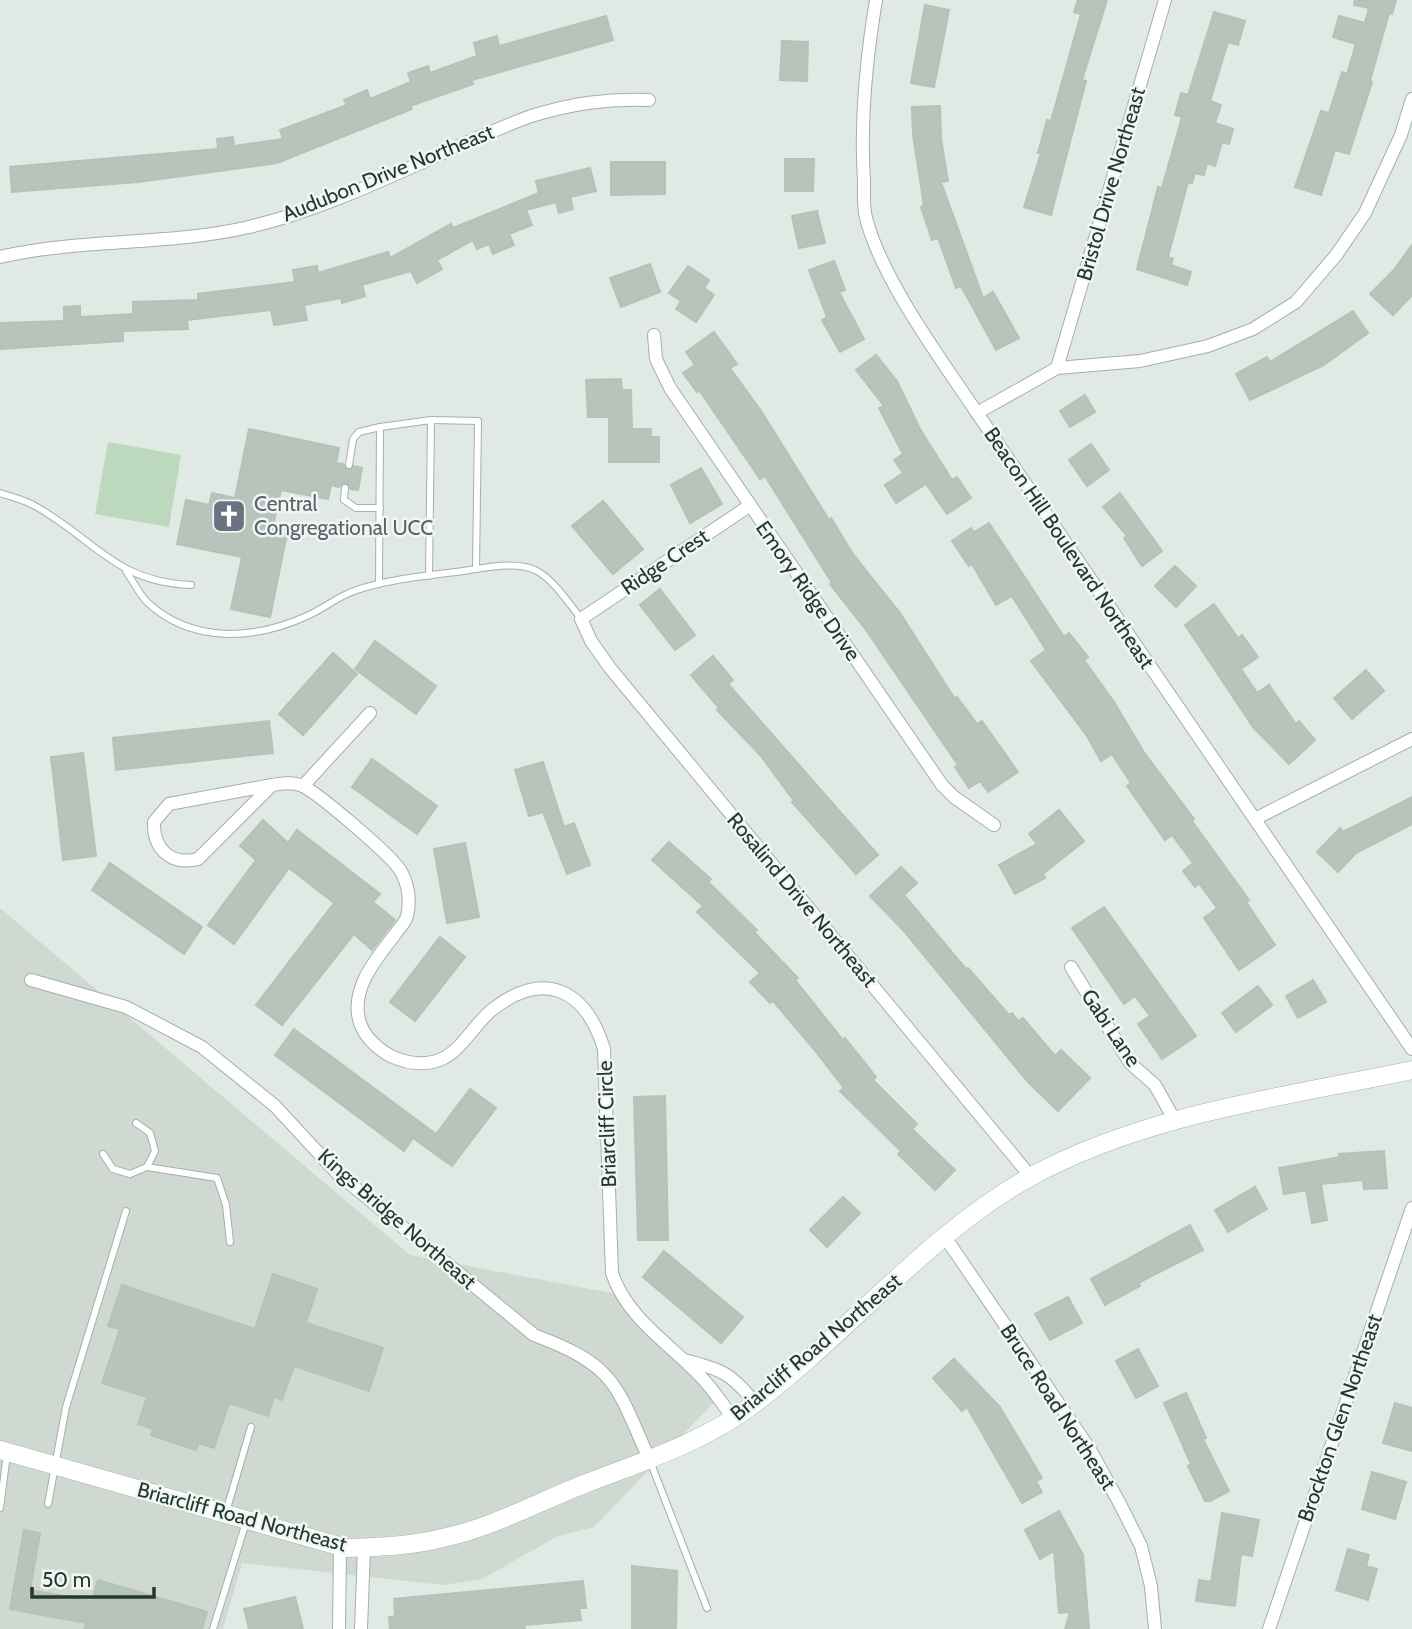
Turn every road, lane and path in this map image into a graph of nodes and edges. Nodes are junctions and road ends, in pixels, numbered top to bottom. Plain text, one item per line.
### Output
1 (876, 0) edge
2 (1165, 0) edge
3 (1412, 99) edge
4 (649, 100) dead end
5 (0, 257) edge
6 (654, 335) dead end
7 (1056, 368) junction
8 (977, 413) junction
9 (431, 420) junction
10 (380, 427) junction
11 (349, 465) dead end
12 (345, 488) dead end
13 (0, 493) edge
14 (749, 506) junction
15 (380, 508) junction
16 (476, 569) junction
17 (126, 571) junction
18 (429, 576) junction
19 (379, 584) junction
20 (191, 585) dead end
21 (581, 619) junction
22 (370, 713) dead end
23 (1412, 739) edge
24 (272, 785) junction
25 (303, 786) junction
26 (1255, 819) junction
27 (994, 825) dead end
28 (1071, 968) dead end
29 (31, 980) dead end
30 (1412, 1049) edge
31 (1412, 1070) edge
32 (1175, 1121) junction
33 (136, 1123) dead end
34 (103, 1154) dead end
35 (147, 1167) junction
36 (1031, 1177) junction
37 (1412, 1208) edge
38 (126, 1211) dead end
39 (945, 1237) junction
40 (230, 1242) dead end
41 (684, 1360) junction
42 (755, 1403) junction
43 (733, 1418) junction
44 (251, 1427) dead end
45 (4, 1451) edge
46 (650, 1461) junction
47 (54, 1465) junction
48 (48, 1504) dead end
49 (0, 1508) edge
50 (226, 1514) junction
51 (247, 1520) junction
52 (340, 1546) junction
53 (364, 1548) junction
54 (707, 1608) dead end
55 (339, 1615) junction
56 (361, 1623) edge
57 (212, 1629) edge
58 (339, 1629) edge
59 (1155, 1629) edge
60 (1269, 1629) edge

1 - 8 street, Beacon Hill Boulevard Northeast
2 - 7 street, Bristol Drive Northeast
3 - 7 street
4 - 5 street, Audubon Drive Northeast
6 - 14 street, Emory Ridge Drive
7 - 8 street
8 - 26 street, Beacon Hill Boulevard Northeast
9 - 10 lane
9 - 16 lane
9 - 18 lane
10 - 11 lane
10 - 15 lane
12 - 15 lane
13 - 17 lane
14 - 21 street, Ridge Crest
14 - 27 street, Emory Ridge Drive
15 - 19 lane
16 - 18 lane
16 - 21 lane
17 - 19 lane
17 - 20 lane
18 - 19 lane
21 - 36 street, Rosalind Drive Northeast
22 - 25 street
23 - 26 street
24 - 24 street
24 - 25 street
25 - 41 street, Briarcliff Circle
26 - 30 street, Beacon Hill Boulevard Northeast
28 - 32 street, Gabi Lane
29 - 46 street, Kings Bridge Northeast
31 - 32 main road, Briarcliff Road Northeast
32 - 36 main road, Briarcliff Road Northeast
33 - 35 lane
34 - 35 lane
35 - 40 lane
36 - 39 main road, Briarcliff Road Northeast
37 - 60 street, Brockton Glen Northeast
38 - 47 lane
39 - 42 main road, Briarcliff Road Northeast
39 - 59 street, Bruce Road Northeast
41 - 42 street, Briarcliff Circle
41 - 43 street, Briarcliff Circle
42 - 43 main road, Briarcliff Road Northeast
43 - 46 main road, Briarcliff Road Northeast
44 - 50 lane
45 - 47 main road, Briarcliff Road Northeast
45 - 49 lane
46 - 53 main road, Briarcliff Road Northeast
46 - 54 lane
47 - 48 lane
47 - 50 main road, Briarcliff Road Northeast
50 - 51 main road, Briarcliff Road Northeast
51 - 52 main road, Briarcliff Road Northeast
51 - 57 lane
52 - 53 main road, Briarcliff Road Northeast
52 - 55 street
53 - 56 street
55 - 56 street
55 - 58 street

